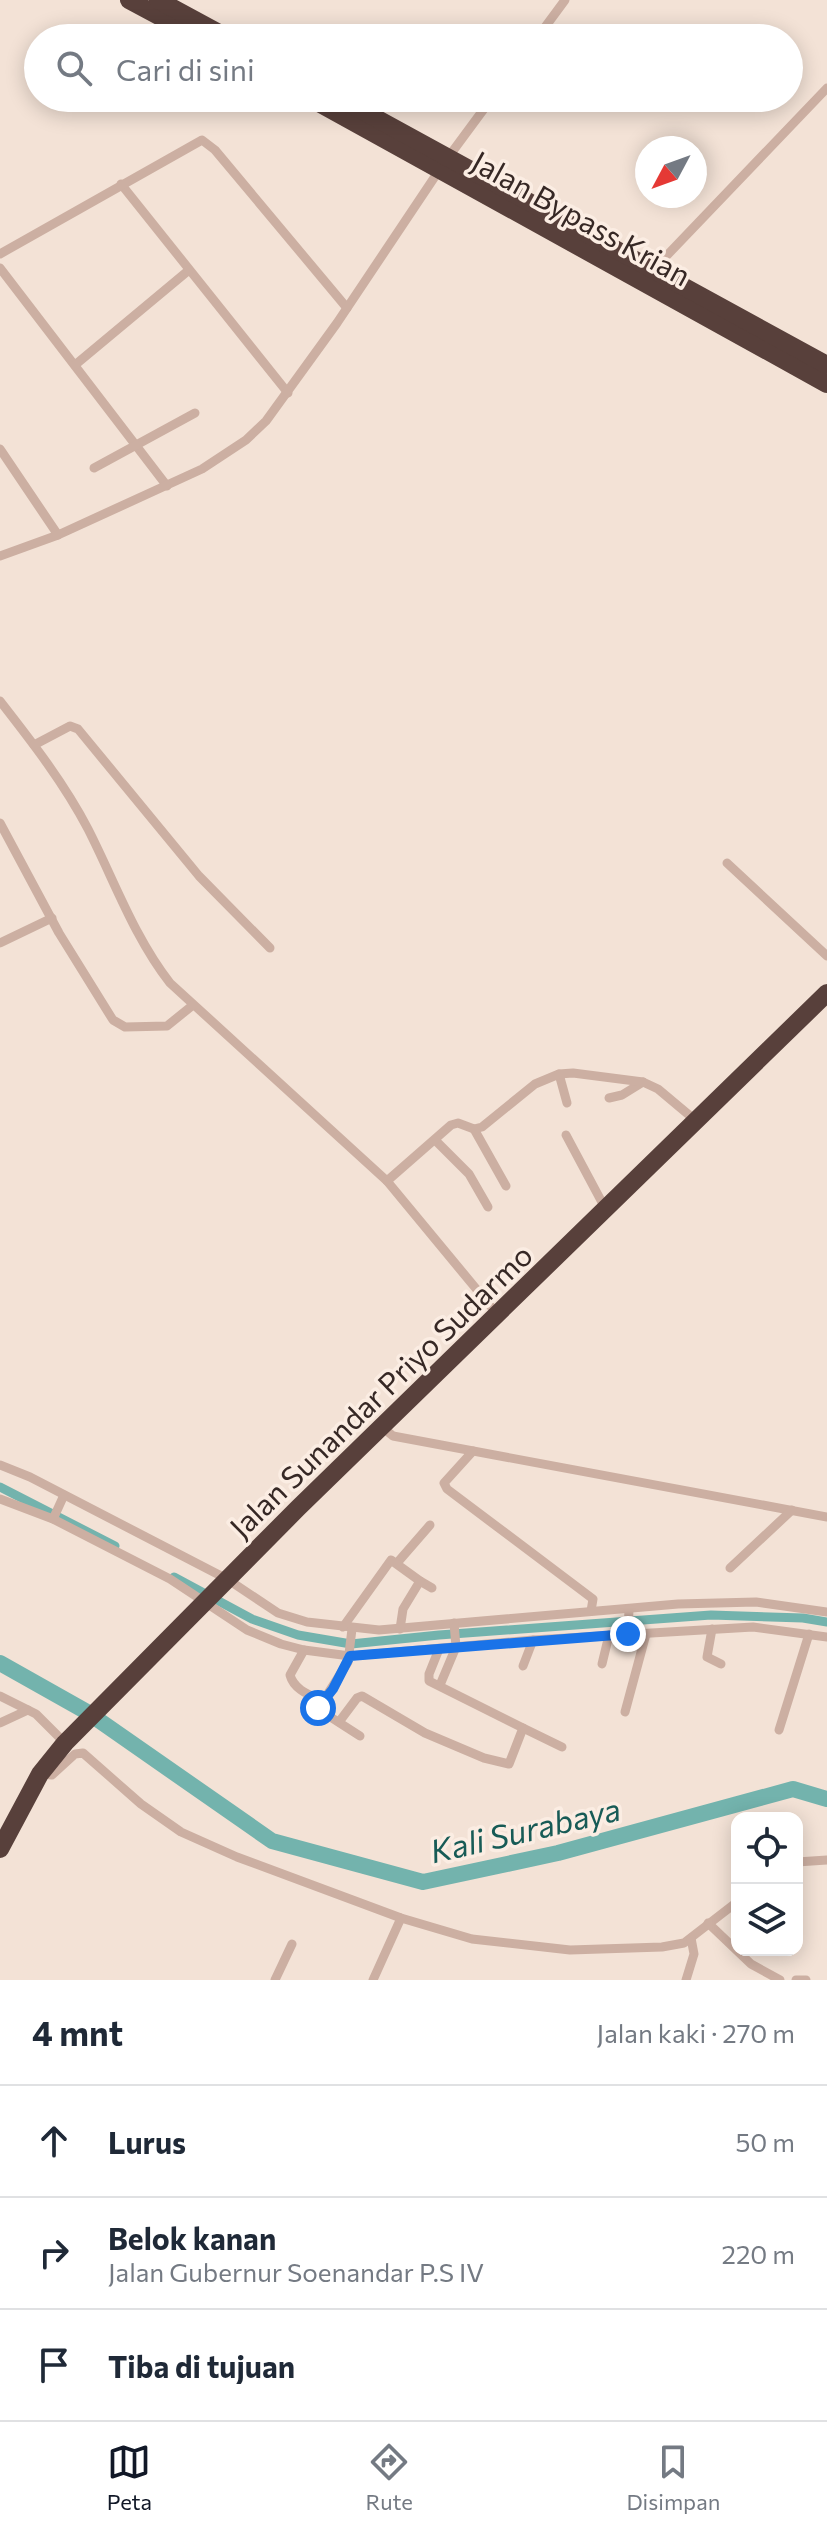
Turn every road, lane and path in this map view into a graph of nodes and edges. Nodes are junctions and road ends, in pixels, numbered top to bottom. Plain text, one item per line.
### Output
1 (129, 0) edge
2 (158, 0) edge
3 (565, 0) edge
4 (174, 24) edge
5 (202, 24) edge
6 (547, 24) edge
7 (827, 88) edge
8 (338, 112) edge
9 (361, 112) edge
10 (482, 112) edge
11 (444, 164) junction
12 (121, 184) junction
13 (0, 254) edge
14 (0, 268) edge
15 (189, 270) junction
16 (652, 271) junction
17 (347, 308) junction
18 (75, 365) junction
19 (827, 365) edge
20 (827, 384) edge
21 (288, 393) junction
22 (195, 413) dead end
23 (136, 444) junction
24 (0, 449) edge
25 (94, 468) dead end
26 (167, 486) junction
27 (58, 535) junction
28 (0, 556) edge
29 (0, 701) edge
30 (34, 745) junction
31 (0, 823) edge
32 (727, 863) dead end
33 (52, 918) junction
34 (4, 941) edge
35 (270, 948) dead end
36 (827, 956) edge
37 (827, 993) edge
38 (193, 1005) junction
39 (559, 1074) junction
40 (643, 1082) junction
41 (609, 1098) dead end
42 (567, 1103) dead end
43 (695, 1120) junction
44 (474, 1129) junction
45 (566, 1135) dead end
46 (435, 1140) junction
47 (387, 1181) junction
48 (506, 1186) dead end
49 (488, 1207) dead end
50 (605, 1208) junction
51 (497, 1315) junction
52 (382, 1427) junction
53 (473, 1451) junction
54 (0, 1465) edge
55 (63, 1498) junction
56 (0, 1499) edge
57 (792, 1510) junction
58 (54, 1517) junction
59 (827, 1517) edge
60 (430, 1525) dead end
61 (397, 1563) junction
62 (730, 1568) dead end
63 (225, 1581) junction
64 (420, 1581) junction
65 (432, 1588) dead end
66 (206, 1600) junction
67 (591, 1611) junction
68 (629, 1612) junction
69 (827, 1612) edge
70 (454, 1625) junction
71 (400, 1629) junction
72 (712, 1629) junction
73 (349, 1631) junction
74 (628, 1632) junction
75 (646, 1634) junction
76 (809, 1634) junction
77 (609, 1635) junction
78 (827, 1637) edge
79 (533, 1640) junction
80 (456, 1645) junction
81 (439, 1649) junction
82 (304, 1650) junction
83 (350, 1654) junction
84 (602, 1664) dead end
85 (721, 1664) dead end
86 (523, 1666) dead end
87 (440, 1685) junction
88 (0, 1696) edge
89 (323, 1701) junction
90 (28, 1710) junction
91 (625, 1712) dead end
92 (339, 1722) junction
93 (0, 1723) edge
94 (523, 1728) junction
95 (779, 1730) dead end
96 (360, 1736) dead end
97 (67, 1741) junction
98 (562, 1747) dead end
99 (40, 1774) junction
100 (0, 1849) edge
101 (827, 1860) edge
102 (803, 1862) edge
103 (731, 1906) edge
104 (401, 1918) junction
105 (708, 1923) junction
106 (691, 1938) junction
107 (292, 1944) dead end
108 (691, 1978) edge
109 (275, 1980) edge
110 (373, 1980) edge
111 (780, 1980) edge
112 (796, 1980) edge
113 (806, 1980) edge

1 - 4 highway
2 - 5 highway
3 - 6 street
7 - 16 street
8 - 11 highway, Jalan Bypass Krian
9 - 11 highway, Jalan Bypass Krian
10 - 11 street
11 - 16 highway, Jalan Bypass Krian
11 - 17 street
11 - 20 highway, Jalan Bypass Krian
12 - 13 street
12 - 15 street
12 - 17 street
14 - 18 street
15 - 18 street
15 - 21 street
16 - 19 highway, Jalan Bypass Krian
17 - 21 street
18 - 23 street
21 - 26 street
22 - 23 street
23 - 25 street
23 - 26 street
24 - 27 street
26 - 27 street
27 - 28 street
29 - 30 street
30 - 35 street
30 - 38 street
31 - 33 street
32 - 36 street
33 - 34 street
33 - 38 street
37 - 43 highway, Jalan Sunandar Priyo Sudarmo
38 - 47 street
39 - 40 street
39 - 42 street
39 - 44 street
40 - 41 street
40 - 43 street
43 - 50 highway, Jalan Sunandar Priyo Sudarmo
44 - 46 street
44 - 48 street
45 - 50 street
46 - 47 street
46 - 49 street
47 - 51 street
50 - 51 highway, Jalan Sunandar Priyo Sudarmo
51 - 52 highway, Jalan Sunandar Priyo Sudarmo
52 - 53 street
52 - 63 highway, Jalan Sunandar Priyo Sudarmo
53 - 57 street
53 - 67 street
54 - 55 street
55 - 58 street
55 - 63 street
56 - 58 street
57 - 59 street
57 - 62 street
58 - 66 street
60 - 61 street
61 - 64 street
61 - 73 street
63 - 66 highway, Jalan Sunandar Priyo Sudarmo
63 - 73 street
64 - 65 street
64 - 71 street
66 - 82 street
66 - 97 highway, Jalan Sunandar Priyo Sudarmo
67 - 68 street
67 - 70 street
68 - 69 street
68 - 74 street
70 - 71 street
70 - 80 street
71 - 73 street
72 - 75 street
72 - 76 street
72 - 85 street
73 - 83 street
74 - 75 street
74 - 77 street
75 - 91 street
76 - 78 street
76 - 95 street
77 - 79 street
77 - 84 street
79 - 80 street
79 - 86 street
80 - 81 street
80 - 87 street
81 - 83 street
81 - 87 street
82 - 83 street
82 - 89 street
83 - 89 street
87 - 94 street
88 - 90 street
89 - 92 street
90 - 93 street
90 - 97 street
92 - 94 street
92 - 96 street
94 - 98 street
97 - 99 highway, Jalan Sunandar Priyo Sudarmo
99 - 100 highway, Jalan Sunandar Priyo Sudarmo
99 - 104 street
101 - 102 street
103 - 105 street
104 - 106 street
104 - 110 street
105 - 106 street
105 - 111 street
106 - 108 street
107 - 109 street
112 - 113 street

